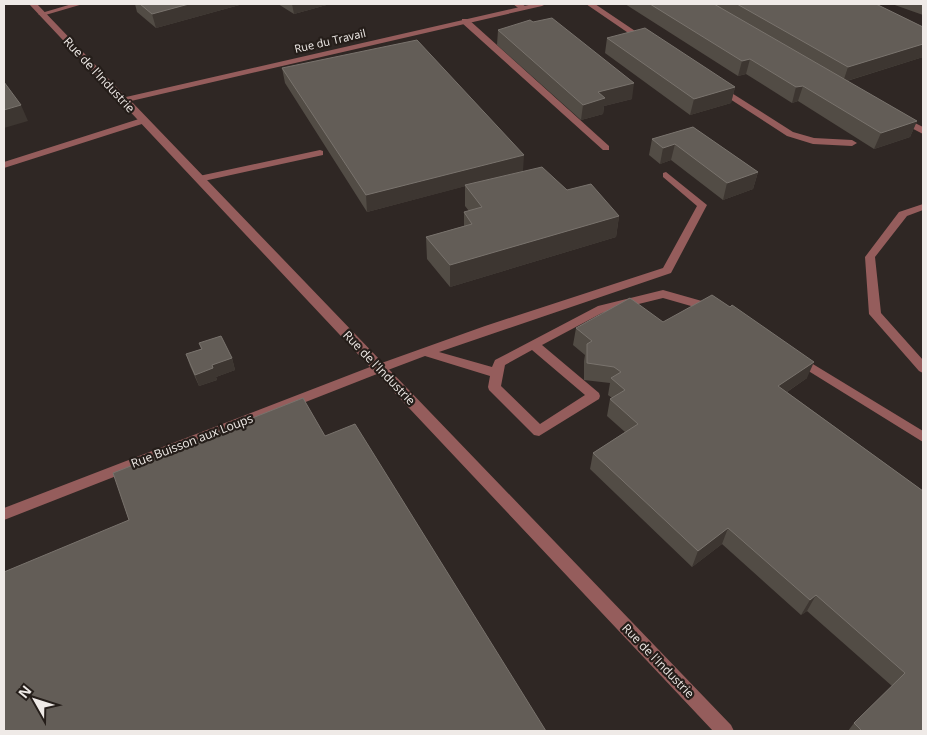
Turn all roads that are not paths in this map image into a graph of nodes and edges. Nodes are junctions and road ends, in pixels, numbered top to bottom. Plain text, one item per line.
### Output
1 (33, 4) edge
2 (79, 4) edge
3 (542, 4) edge
4 (590, 4) edge
5 (520, 6) edge
6 (42, 14) junction
7 (465, 21) junction
8 (656, 47) edge
9 (715, 85) edge
10 (124, 100) junction
11 (888, 112) edge
12 (142, 121) junction
13 (923, 131) edge
14 (852, 143) dead end
15 (606, 148) dead end
16 (320, 153) dead end
17 (4, 166) edge
18 (666, 174) dead end
19 (199, 179) junction
20 (923, 207) edge
21 (725, 314) edge
22 (534, 344) junction
23 (425, 352) junction
24 (791, 355) edge
25 (380, 368) junction
26 (923, 368) edge
27 (497, 374) junction
28 (923, 437) edge
29 (4, 514) edge
30 (725, 731) edge

1 - 6 street, Rue de l'Industrie
2 - 6 street
3 - 5 street, Rue du Travail
4 - 8 street
5 - 7 street, Rue du Travail
6 - 10 street, Rue de l'Industrie
7 - 10 street, Rue du Travail
7 - 15 street
9 - 14 street
10 - 12 street, Rue de l'Industrie
11 - 13 street
12 - 17 street
12 - 19 street, Rue de l'Industrie
16 - 19 street
18 - 23 street, Rue Buisson aux Loups
19 - 25 street, Rue de l'Industrie
20 - 26 street
21 - 22 street
22 - 27 street
22 - 27 street
23 - 25 street, Rue Buisson aux Loups
23 - 27 street
24 - 28 street
25 - 29 street, Rue Buisson aux Loups
25 - 30 street, Rue de l'Industrie

